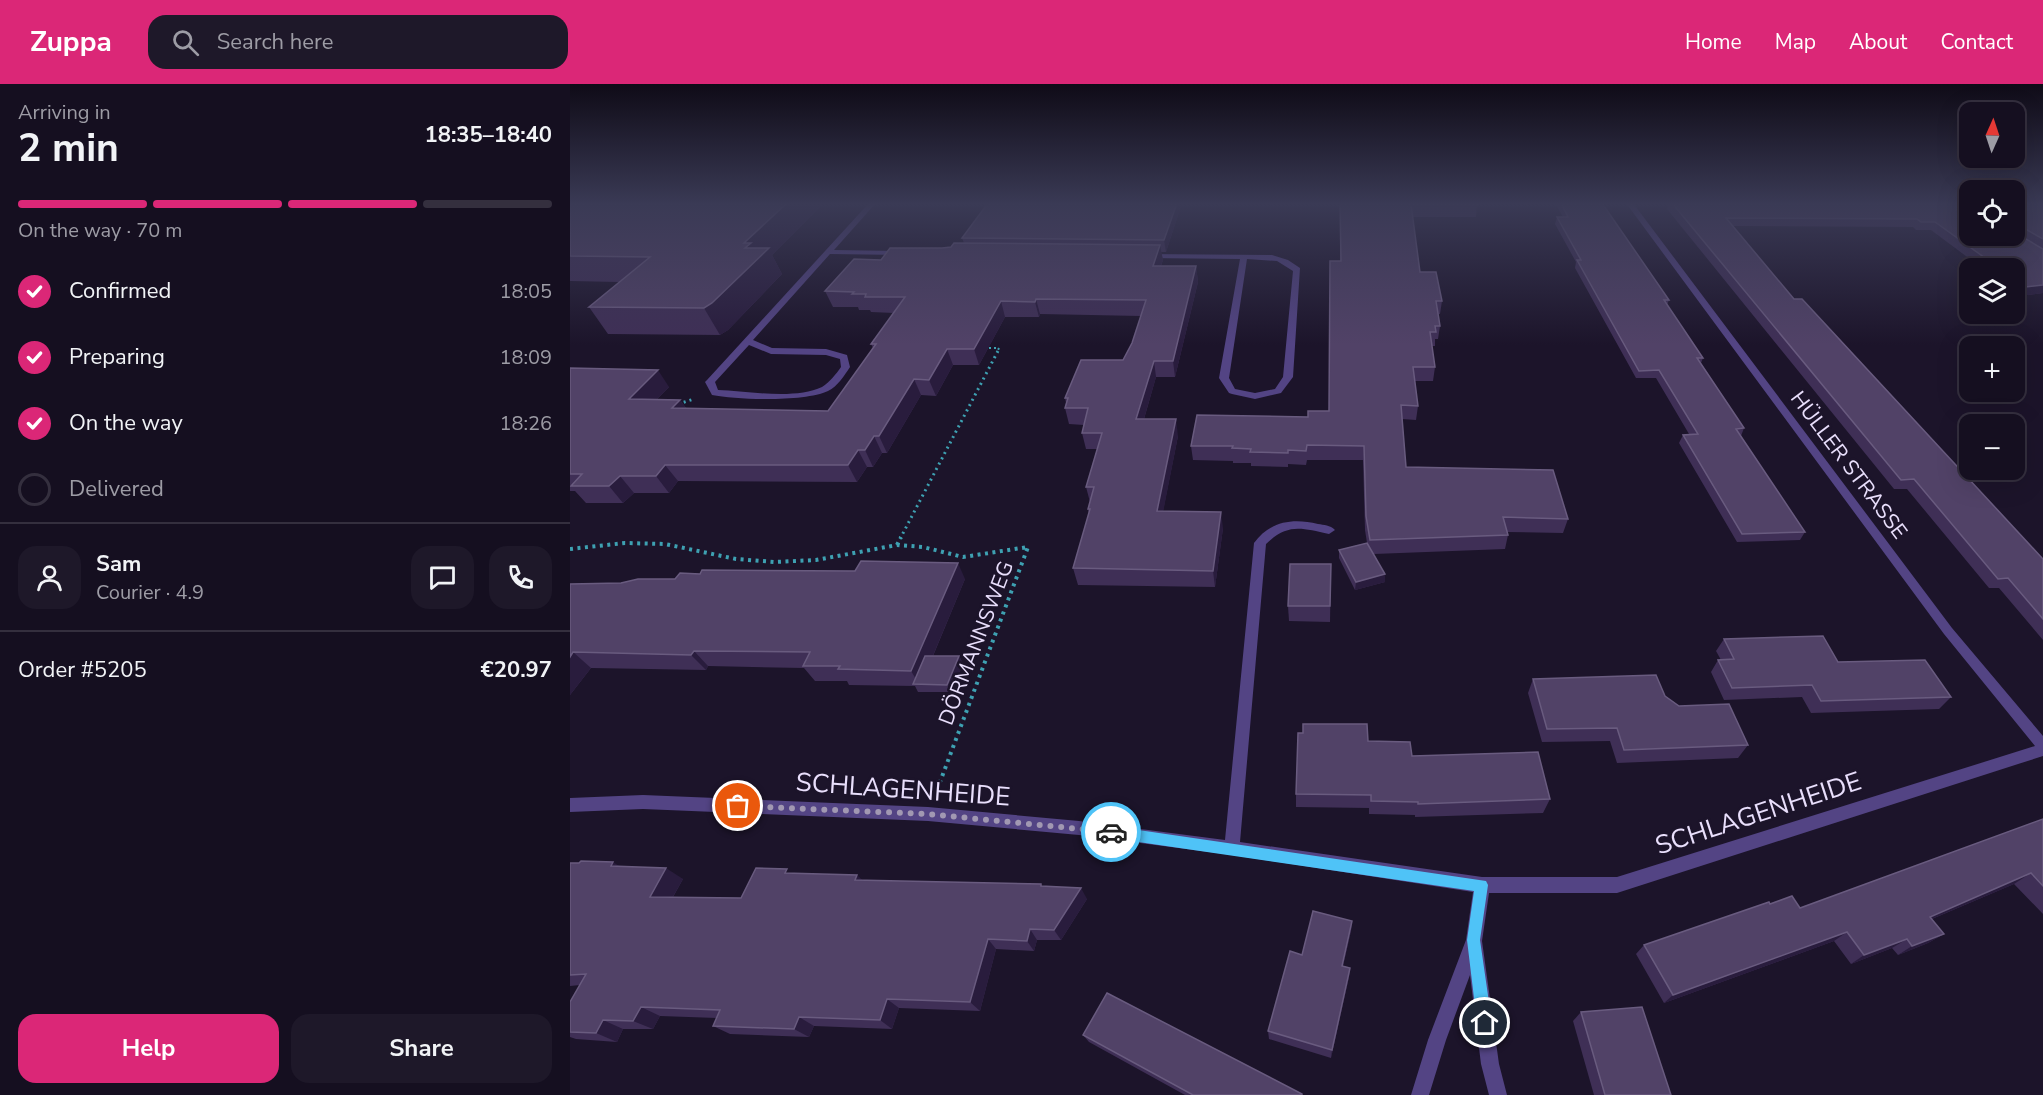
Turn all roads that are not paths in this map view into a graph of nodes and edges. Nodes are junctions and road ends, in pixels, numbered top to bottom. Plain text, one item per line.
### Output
1 (1664, 250) edge
2 (830, 252) joint
3 (912, 253) edge
4 (1137, 256) edge
5 (1244, 257) junction
6 (749, 342) junction
7 (1329, 530) dead end
8 (2043, 748) edge
9 (570, 805) edge
10 (1232, 848) junction
11 (1482, 885) junction
12 (1473, 940) junction
13 (1420, 1095) edge
14 (1498, 1095) edge

1 - 8 street, HÜLLER STRASSE
2 - 3 street
2 - 6 street
4 - 5 street
5 - 5 street
6 - 6 street
7 - 10 street
8 - 11 street, SCHLAGENHEIDE
9 - 10 street, SCHLAGENHEIDE
10 - 11 street, SCHLAGENHEIDE
11 - 12 street
12 - 13 street
12 - 14 street

